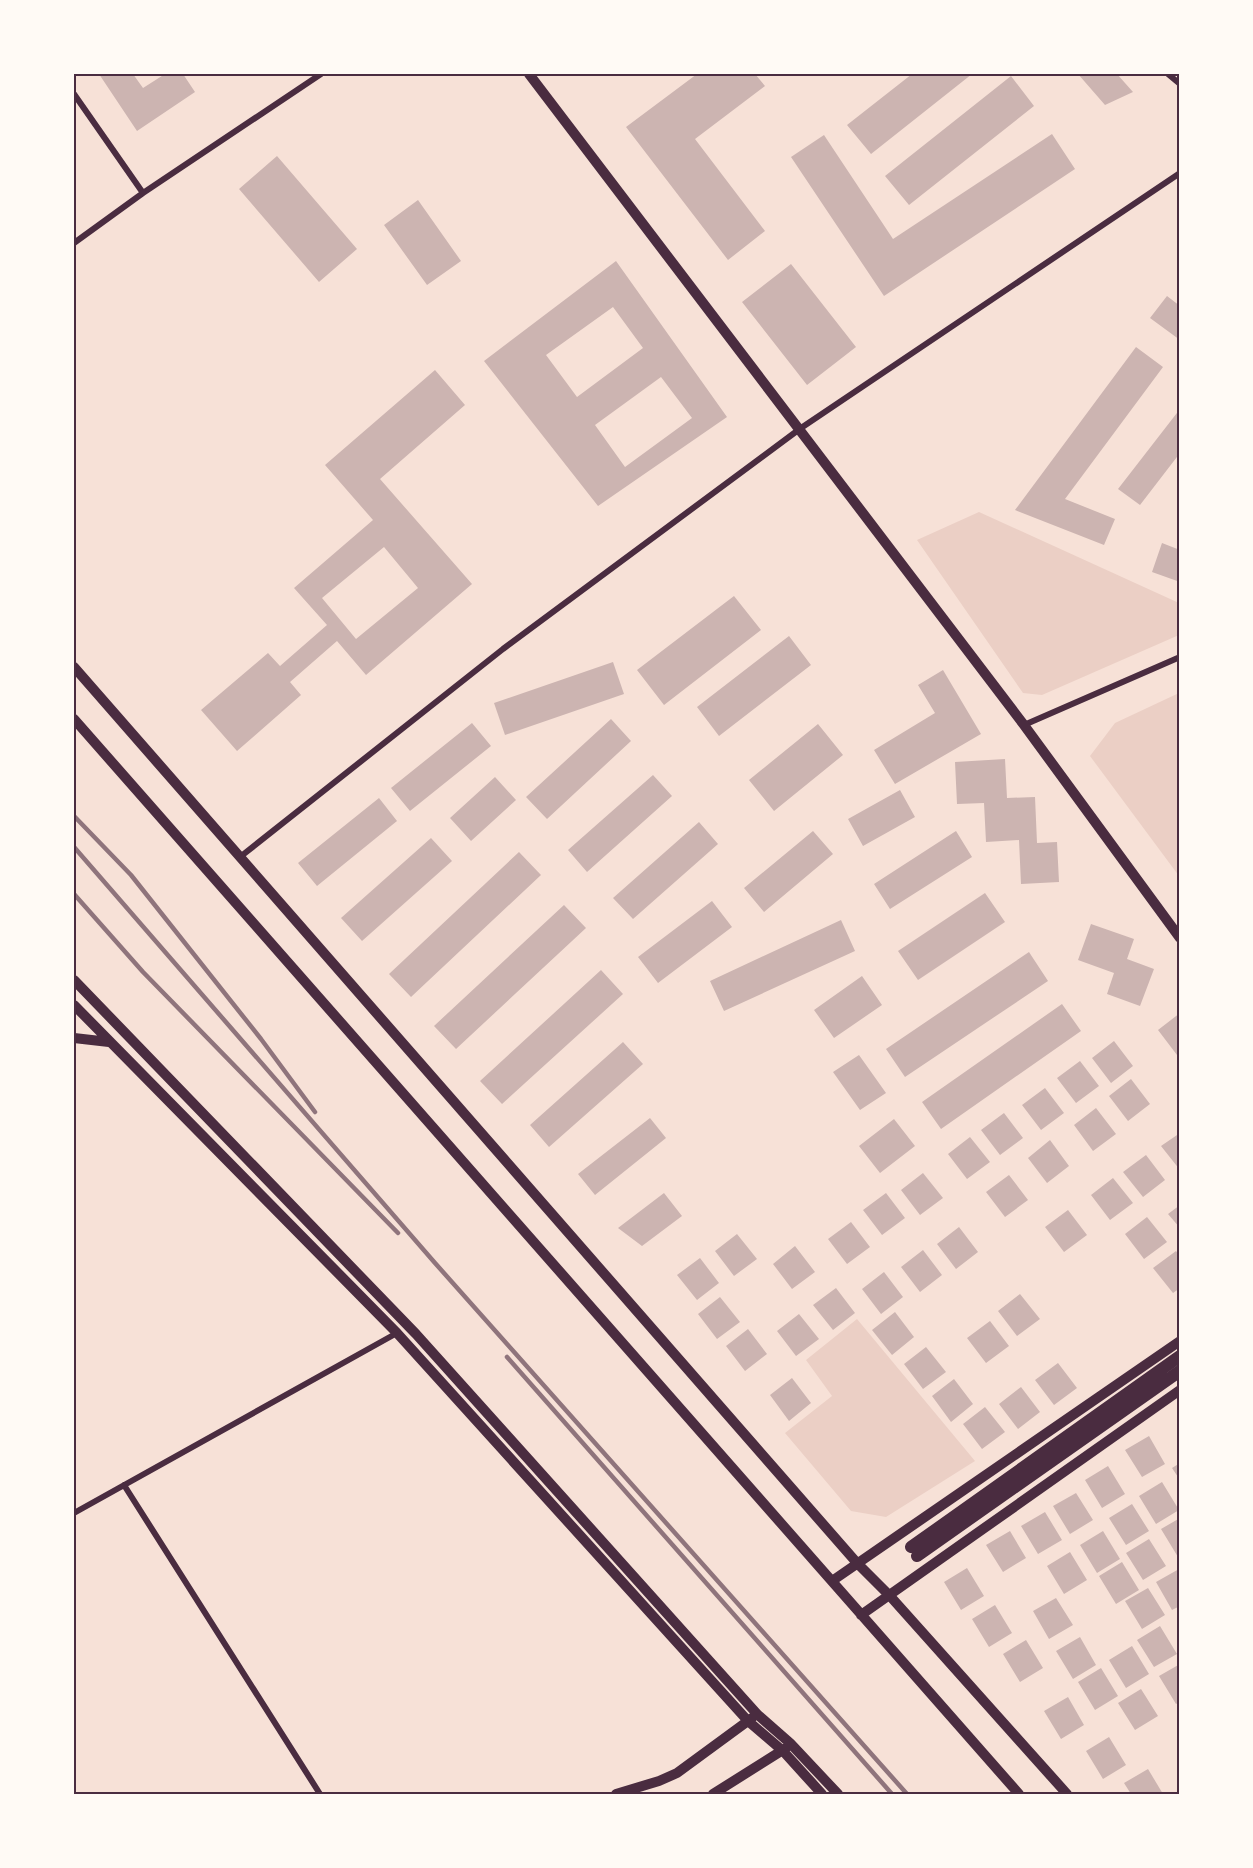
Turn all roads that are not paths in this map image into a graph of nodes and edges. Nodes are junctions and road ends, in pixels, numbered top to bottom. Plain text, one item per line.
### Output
1 (321, 74) edge
2 (530, 74) edge
3 (1168, 74) edge
4 (1179, 84) edge
5 (74, 94) edge
6 (1179, 173) edge
7 (143, 193) junction
8 (74, 243) edge
9 (801, 428) junction
10 (1179, 657) edge
11 (74, 667) edge
12 (74, 719) edge
13 (1024, 725) junction
14 (240, 857) junction
15 (1179, 938) edge
16 (75, 985) edge
17 (74, 1005) edge
18 (74, 1038) edge
19 (109, 1042) junction
20 (397, 1333) junction
21 (1179, 1341) edge
22 (1179, 1356) edge
23 (1179, 1371) edge
24 (1179, 1390) edge
25 (124, 1485) junction
26 (74, 1513) edge
27 (857, 1563) junction
28 (832, 1581) junction
29 (890, 1596) junction
30 (861, 1615) junction
31 (758, 1715) junction
32 (747, 1721) junction
33 (786, 1747) junction
34 (320, 1794) edge
35 (616, 1794) edge
36 (713, 1794) edge
37 (822, 1794) edge
38 (838, 1794) edge
39 (1019, 1794) edge
40 (1067, 1794) edge

1 - 7 street
2 - 9 street
3 - 4 street
5 - 7 street
6 - 9 street
7 - 8 street
9 - 13 street
9 - 14 street
10 - 13 street
11 - 14 street
12 - 28 street
13 - 15 street
14 - 27 street
16 - 31 street
17 - 19 street
18 - 19 street
19 - 20 street
20 - 25 street
20 - 32 street
21 - 27 street
22 - 23 main road
24 - 29 street
25 - 26 street
25 - 34 street
27 - 28 street
27 - 29 street
28 - 30 street
29 - 30 street
29 - 40 street
30 - 39 street
31 - 32 street
31 - 33 street
32 - 33 street
32 - 35 street
33 - 36 street
33 - 37 street
33 - 38 street

